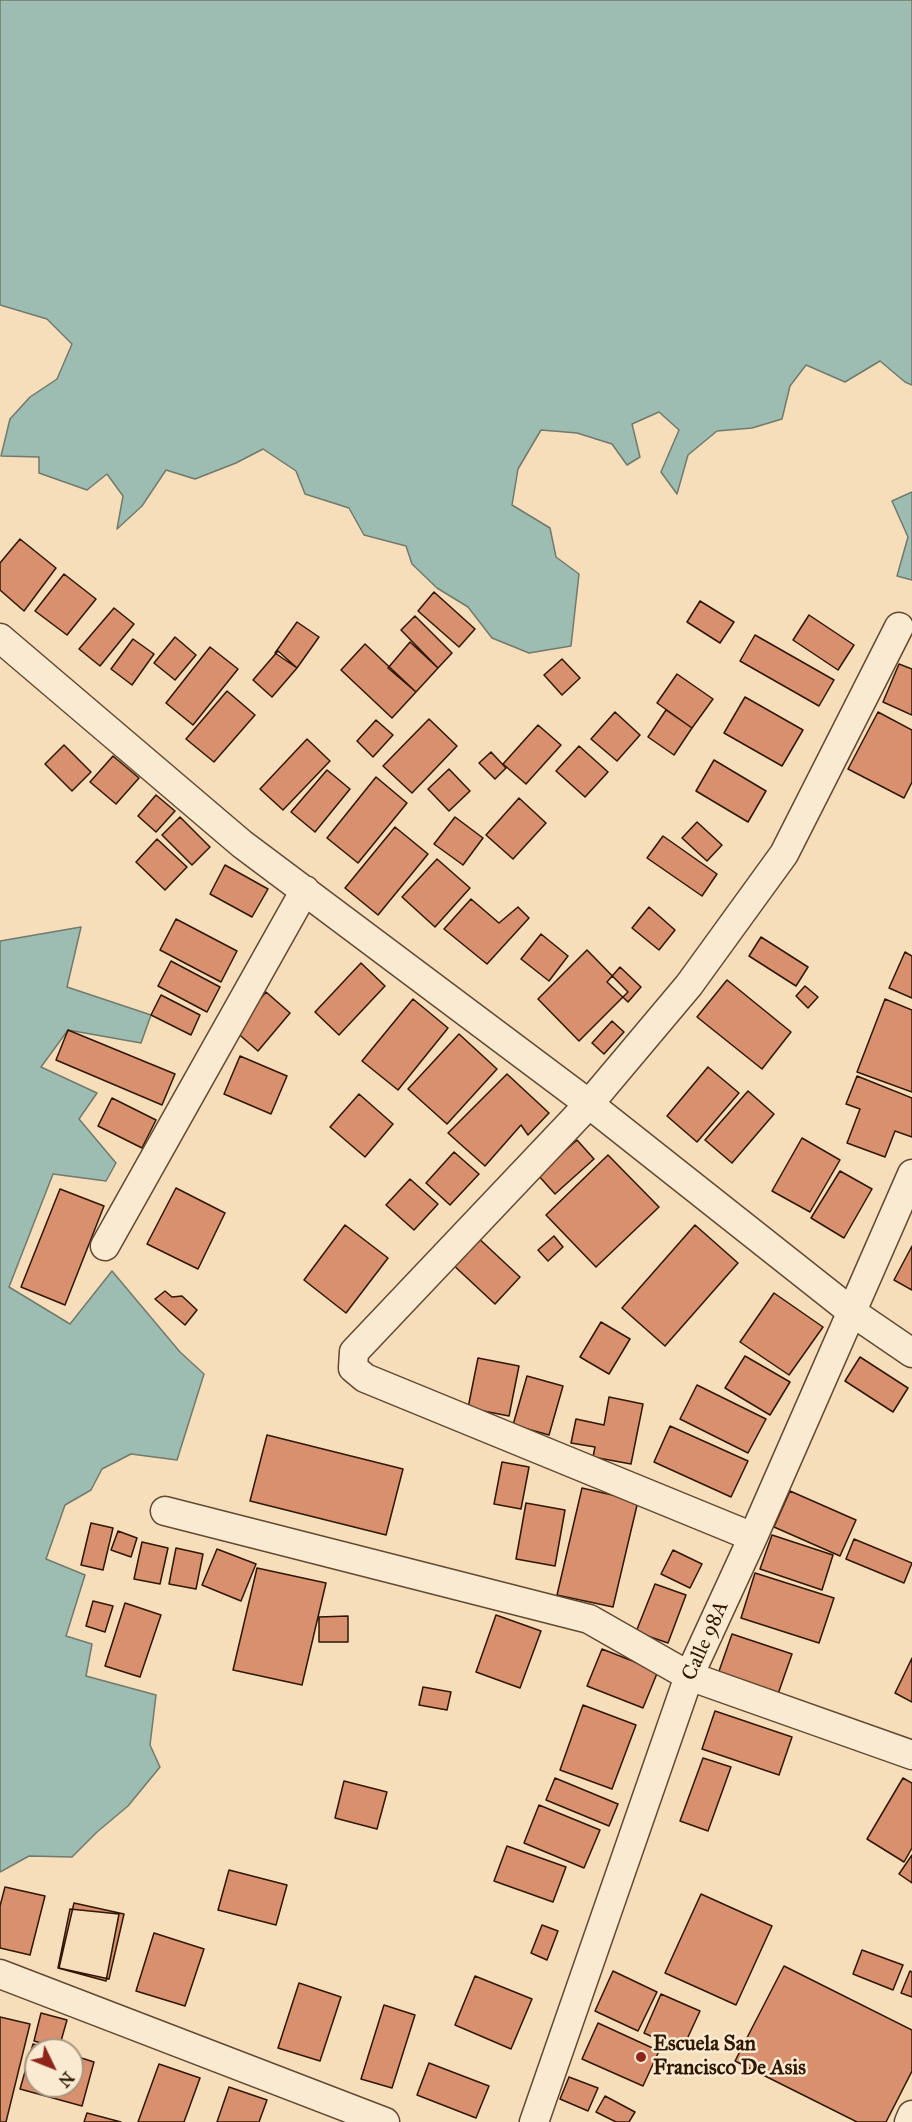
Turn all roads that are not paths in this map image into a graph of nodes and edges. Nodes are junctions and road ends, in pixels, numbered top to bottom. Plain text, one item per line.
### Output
1 (899, 627) dead end
2 (0, 638) edge
3 (305, 890) junction
4 (589, 1104) junction
5 (912, 1174) edge
6 (105, 1246) dead end
7 (852, 1312) junction
8 (912, 1353) edge
9 (165, 1511) dead end
10 (753, 1537) junction
11 (689, 1676) junction
12 (912, 1755) edge
13 (0, 1974) edge
14 (912, 2115) edge
15 (385, 2122) edge
16 (534, 2122) edge
17 (909, 2122) edge

1 - 4 street
2 - 3 street
3 - 4 street
3 - 6 street
4 - 7 street
4 - 10 street
5 - 7 street, Calle 98A
7 - 8 street
7 - 10 street, Calle 98A
9 - 11 street
10 - 11 street, Calle 98A
11 - 12 street
11 - 16 street, Calle 98A
13 - 15 street
14 - 17 street

